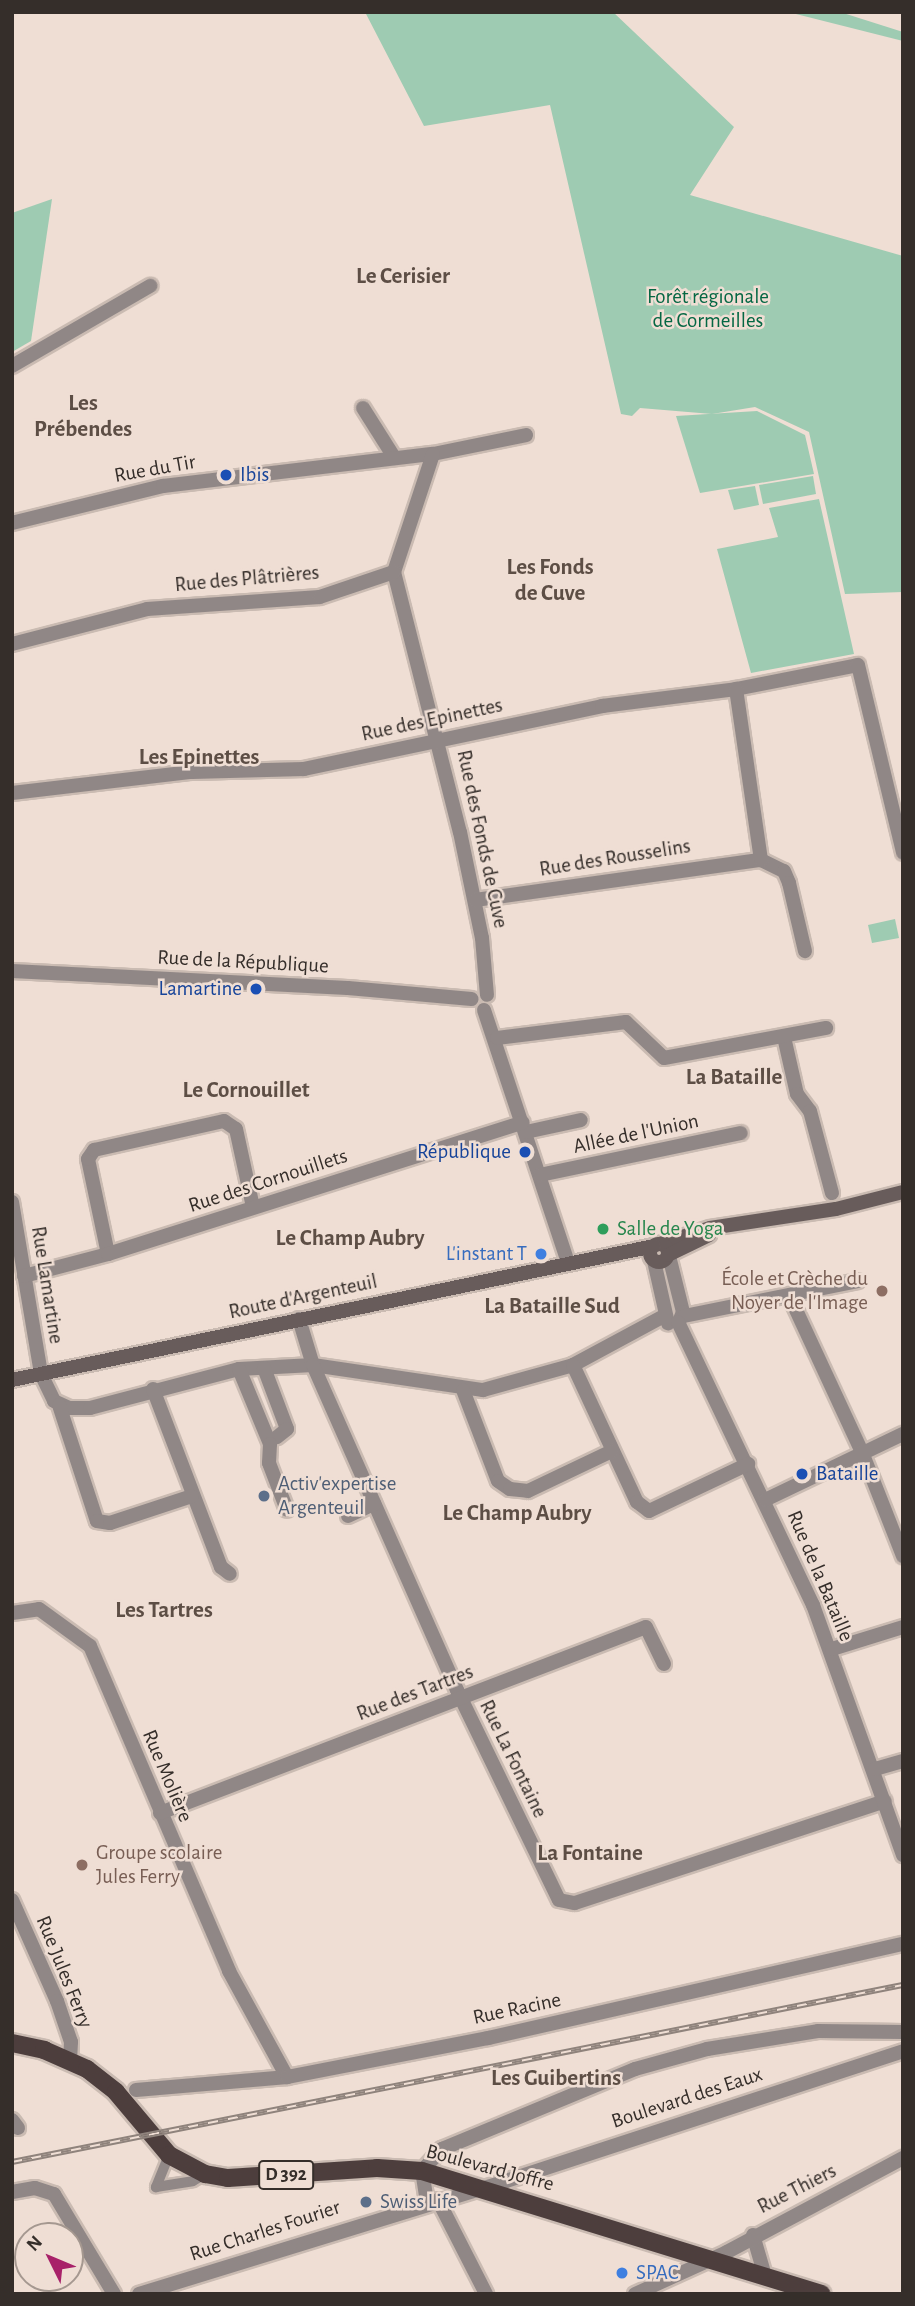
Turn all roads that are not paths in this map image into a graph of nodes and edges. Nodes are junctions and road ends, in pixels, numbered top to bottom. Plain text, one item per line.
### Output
1 (150, 286) dead end
2 (12, 366) edge
3 (363, 408) dead end
4 (526, 435) dead end
5 (433, 454) junction
6 (394, 457) junction
7 (12, 523) edge
8 (394, 572) junction
9 (12, 644) edge
10 (736, 689) junction
11 (439, 739) junction
12 (12, 793) edge
13 (903, 853) edge
14 (761, 860) junction
15 (475, 900) junction
16 (805, 951) dead end
17 (12, 971) edge
18 (486, 1002) junction
19 (826, 1028) dead end
20 (784, 1037) junction
21 (497, 1038) junction
22 (581, 1120) dead end
23 (524, 1127) junction
24 (741, 1133) dead end
25 (540, 1175) junction
26 (903, 1192) edge
27 (832, 1193) dead end
28 (12, 1202) edge
29 (253, 1207) junction
30 (108, 1254) junction
31 (659, 1254) junction
32 (568, 1263) junction
33 (24, 1276) junction
34 (858, 1281) dead end
35 (790, 1297) junction
36 (664, 1316) junction
37 (299, 1319) junction
38 (681, 1320) junction
39 (313, 1365) junction
40 (573, 1365) junction
41 (264, 1368) junction
42 (239, 1369) junction
43 (41, 1374) junction
44 (12, 1380) edge
45 (153, 1389) junction
46 (463, 1390) junction
47 (59, 1405) junction
48 (903, 1434) edge
49 (277, 1437) dead end
50 (612, 1451) junction
51 (862, 1452) junction
52 (748, 1464) junction
53 (192, 1496) junction
54 (765, 1500) junction
55 (374, 1504) junction
56 (287, 1510) dead end
57 (348, 1516) dead end
58 (903, 1556) edge
59 (230, 1574) dead end
60 (12, 1613) edge
61 (903, 1627) edge
62 (832, 1650) junction
63 (664, 1664) dead end
64 (460, 1698) junction
65 (903, 1761) edge
66 (875, 1769) junction
67 (885, 1801) junction
68 (160, 1812) junction
69 (903, 1855) edge
70 (12, 1900) edge
71 (903, 1944) edge
72 (903, 2032) edge
73 (12, 2043) edge
74 (903, 2051) edge
75 (70, 2060) junction
76 (287, 2077) junction
77 (136, 2090) joint
78 (116, 2092) junction
79 (169, 2155) junction
80 (903, 2158) edge
81 (422, 2171) junction
82 (205, 2174) junction
83 (484, 2187) junction
84 (12, 2192) edge
85 (433, 2201) junction
86 (753, 2235) junction
87 (712, 2259) junction
88 (765, 2276) junction
89 (114, 2294) edge
90 (139, 2294) edge
91 (486, 2294) edge
92 (635, 2294) edge
93 (822, 2294) edge

1 - 2 street
3 - 6 street
4 - 5 street
5 - 6 street, Rue du Tir
5 - 8 street
6 - 7 street, Rue du Tir
8 - 9 street, Rue des Plâtrières
8 - 11 street, Rue des Fonds de Cuve
10 - 11 street, Rue des Epinettes
10 - 13 street, Rue des Epinettes
10 - 14 street
11 - 12 street, Rue des Epinettes
11 - 15 street, Rue des Fonds de Cuve
14 - 15 street, Rue des Rousselins
14 - 16 street
15 - 18 street, Rue des Fonds de Cuve
17 - 18 street, Rue de la République
18 - 21 street
19 - 20 street
20 - 21 street
20 - 27 street
21 - 23 street
22 - 23 street, Rue des Cornouillets
23 - 25 street
23 - 29 street, Rue des Cornouillets
24 - 25 street, Allée de l'Union
25 - 32 street
26 - 31 main road, Route d'Argenteuil
28 - 33 street, Rue Lamartine
29 - 30 street, Rue des Cornouillets
29 - 30 street
30 - 33 street, Rue des Cornouillets
31 - 32 main road, Route d'Argenteuil
31 - 36 street
31 - 38 street, Rue de la Bataille
32 - 37 main road, Route d'Argenteuil
33 - 43 street, Rue Lamartine
34 - 35 street
35 - 38 street
35 - 51 street
36 - 38 street
36 - 40 street
37 - 39 street, Rue La Fontaine
37 - 43 main road, Route d'Argenteuil
38 - 52 street, Rue de la Bataille
39 - 41 street
39 - 46 street
39 - 55 street, Rue La Fontaine
40 - 46 street
40 - 50 street
41 - 42 street
41 - 49 street
42 - 45 street
42 - 56 street
43 - 44 main road, Route d'Argenteuil
43 - 47 street, Rue Lamartine
45 - 47 street
45 - 53 street
46 - 50 street
47 - 53 street, Rue Lamartine
48 - 51 street
50 - 52 street
51 - 54 street
51 - 58 street
52 - 54 street, Rue de la Bataille
53 - 59 street
54 - 62 street, Rue de la Bataille
55 - 57 street
55 - 64 street, Rue La Fontaine
60 - 68 street, Rue Molière
61 - 62 street
62 - 66 street, Rue de la Bataille
63 - 64 street, Rue des Tartres
64 - 67 street, Rue La Fontaine
64 - 68 street, Rue des Tartres
65 - 66 street
66 - 67 street, Rue de la Bataille
67 - 69 street, Rue de la Bataille
68 - 76 street, Rue Molière
70 - 75 street, Rue Jules Ferry
71 - 76 street, Rue Racine
72 - 81 street
73 - 75 main road, Boulevard Joffre / D 392
74 - 83 street, Boulevard des Eaux
75 - 78 main road, Boulevard Joffre / D 392
76 - 77 street, Rue Racine
77 - 78 street
78 - 79 main road, Boulevard Joffre / D 392
79 - 82 main road, Boulevard Joffre / D 392
79 - 82 street
80 - 86 street, Rue Thiers
81 - 82 main road, Boulevard Joffre / D 392
81 - 83 main road, Boulevard Joffre / D 392
81 - 85 street
83 - 85 street, Rue Charles Fourier
83 - 87 main road, Boulevard Joffre / D 392
84 - 89 street
85 - 90 street, Rue Charles Fourier
85 - 91 street
86 - 87 street, Rue Thiers
86 - 88 street
87 - 88 main road, Boulevard Joffre / D 392
87 - 92 street, Rue Thiers
88 - 93 main road, Boulevard Joffre / D 392

